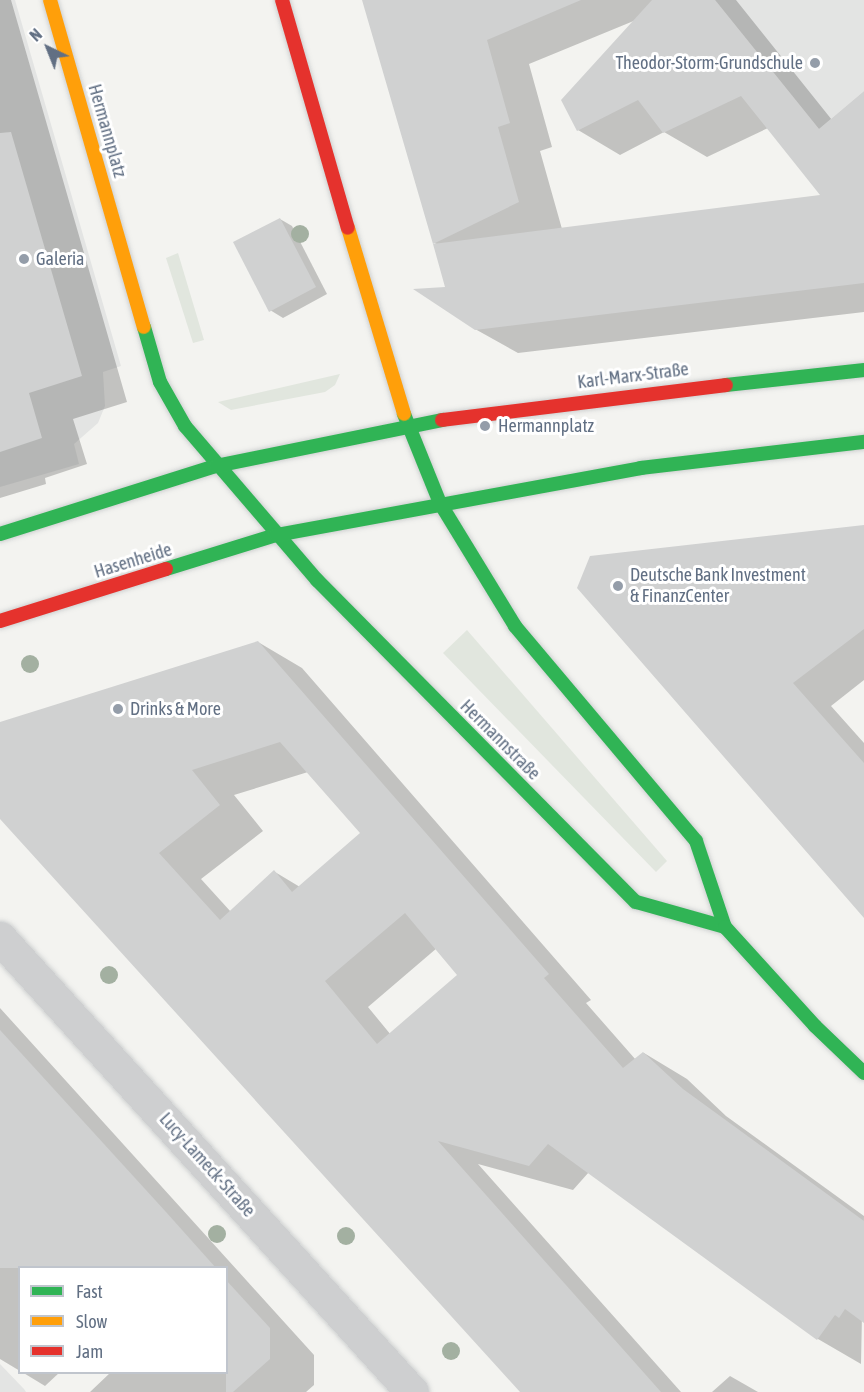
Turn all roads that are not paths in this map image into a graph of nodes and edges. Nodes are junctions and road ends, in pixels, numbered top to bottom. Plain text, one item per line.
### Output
1 (50, 0) edge
2 (282, 0) edge
3 (864, 370) edge
4 (407, 426) junction
5 (864, 442) edge
6 (216, 466) junction
7 (440, 503) junction
8 (0, 534) edge
9 (276, 535) junction
10 (0, 621) edge
11 (725, 927) junction
12 (0, 938) edge
13 (864, 1073) edge
14 (412, 1392) edge

1 - 6 main road, Hermannplatz
2 - 4 main road
3 - 4 main road, Karl-Marx-Straße
4 - 6 main road
4 - 7 main road
5 - 7 main road
6 - 8 main road
6 - 9 main road, Hermannplatz
7 - 9 main road
7 - 11 main road
9 - 10 main road, Hasenheide
9 - 11 main road, Hermannstraße
11 - 13 main road
12 - 14 street, Lucy-Lameck-Straße

